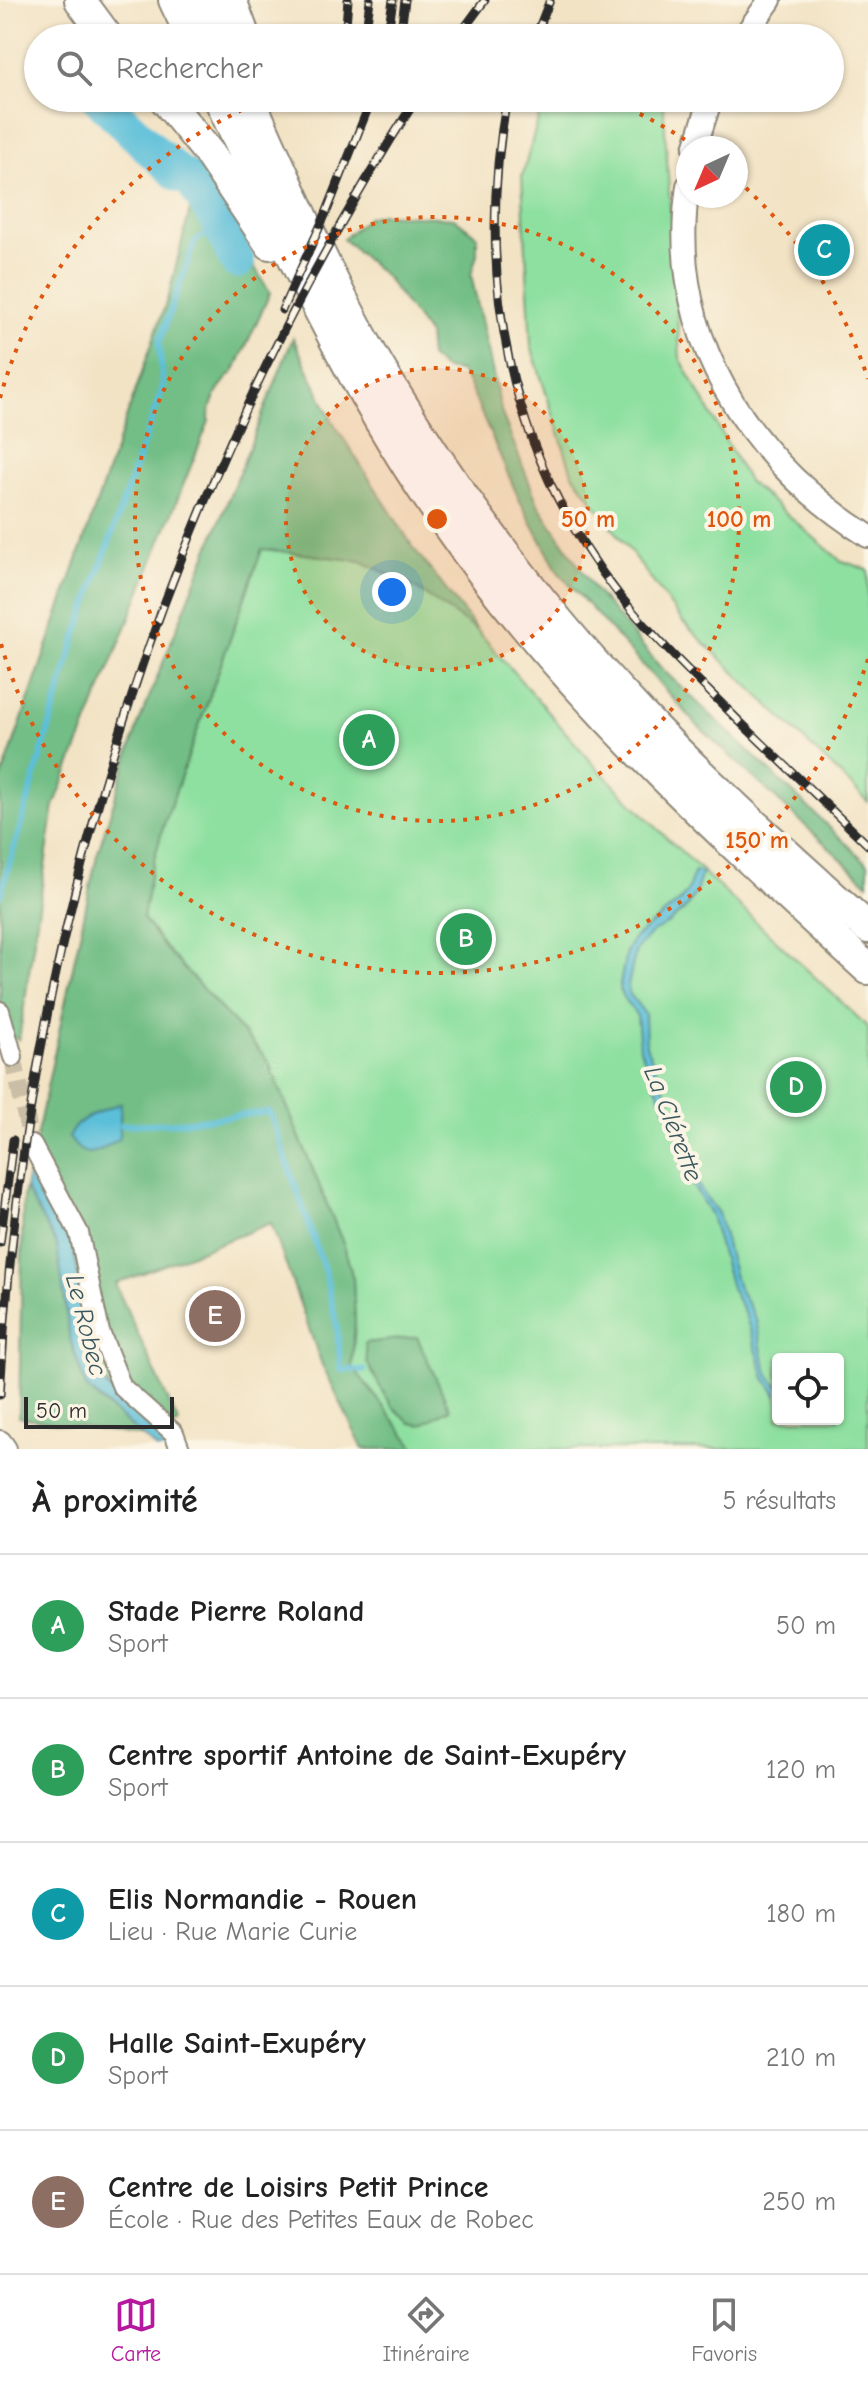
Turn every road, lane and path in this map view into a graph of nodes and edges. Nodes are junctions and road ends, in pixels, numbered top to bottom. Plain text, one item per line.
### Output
1 (80, 0) edge
2 (174, 0) edge
3 (204, 0) edge
4 (231, 0) edge
5 (770, 0) edge
6 (98, 24) edge
7 (185, 24) edge
8 (215, 24) edge
9 (240, 24) edge
10 (753, 24) edge
11 (175, 112) edge
12 (226, 112) edge
13 (255, 112) edge
14 (275, 112) edge
15 (707, 112) edge
16 (699, 136) edge
17 (686, 208) edge
18 (334, 313) junction
19 (868, 536) edge
20 (868, 928) edge
21 (868, 969) edge
22 (0, 1011) edge
23 (13, 1057) tunnel mouth
24 (32, 1145) tunnel mouth
25 (0, 1442) edge
26 (5, 1449) edge
27 (180, 1449) edge

1 - 6 highway
2 - 7 highway
3 - 8 highway
4 - 9 highway
5 - 10 street
11 - 18 highway
12 - 18 highway
13 - 18 highway
14 - 18 highway
15 - 16 street
17 - 19 street
18 - 20 highway
18 - 21 highway
22 - 23 street
24 - 27 street
25 - 26 street

